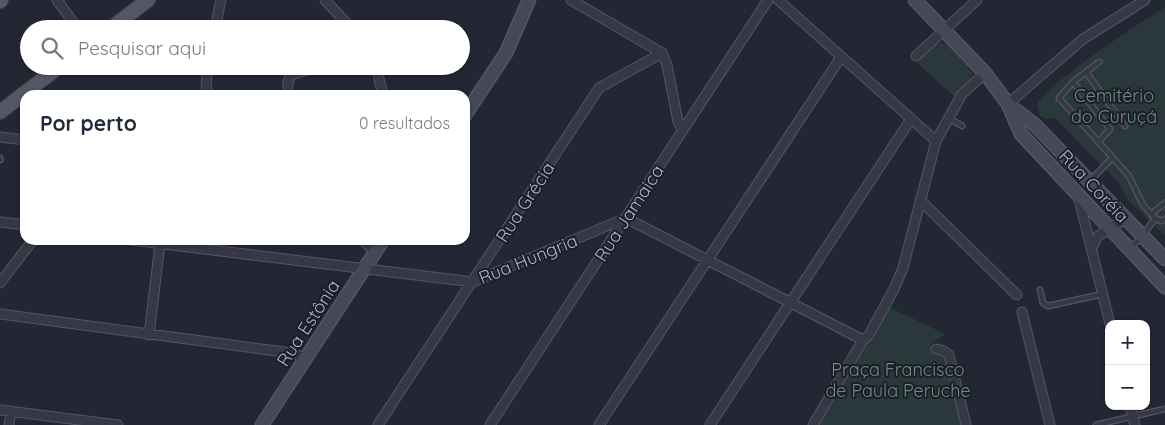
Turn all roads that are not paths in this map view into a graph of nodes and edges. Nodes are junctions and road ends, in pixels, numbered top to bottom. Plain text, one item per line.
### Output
1 (57, 0) edge
2 (148, 0) edge
3 (221, 0) edge
4 (325, 0) edge
5 (529, 0) edge
6 (571, 0) edge
7 (768, 0) edge
8 (778, 0) edge
9 (915, 0) edge
10 (977, 0) edge
11 (1145, 0) edge
12 (71, 20) edge
13 (122, 20) edge
14 (218, 20) edge
15 (344, 20) edge
16 (943, 30) junction
17 (662, 52) junction
18 (916, 56) dead end
19 (841, 57) junction
20 (1099, 62) dead end
21 (1086, 72) junction
22 (985, 73) junction
23 (48, 75) edge
24 (207, 75) edge
25 (291, 75) edge
26 (378, 75) edge
27 (1073, 82) junction
28 (29, 90) edge
29 (207, 90) edge
30 (288, 90) edge
31 (382, 90) edge
32 (20, 97) edge
33 (1008, 104) junction
34 (470, 108) edge
35 (0, 112) edge
36 (949, 118) junction
37 (911, 119) junction
38 (962, 126) dead end
39 (1125, 126) dead end
40 (683, 130) junction
41 (0, 137) edge
42 (20, 139) edge
43 (936, 141) junction
44 (1098, 142) junction
45 (1110, 159) junction
46 (1090, 181) junction
47 (1078, 195) junction
48 (920, 200) junction
49 (1165, 203) edge
50 (1151, 214) junction
51 (626, 218) junction
52 (1126, 218) junction
53 (1155, 218) junction
54 (1165, 219) edge
55 (0, 222) edge
56 (20, 224) edge
57 (1110, 228) junction
58 (1143, 236) junction
59 (29, 245) edge
60 (166, 245) edge
61 (181, 245) edge
62 (368, 245) edge
63 (381, 245) edge
64 (1092, 248) junction
65 (1130, 248) junction
66 (376, 252) junction
67 (1165, 259) edge
68 (708, 260) junction
69 (364, 270) junction
70 (3, 275) edge
71 (473, 282) junction
72 (0, 283) edge
73 (1165, 287) edge
74 (1040, 290) dead end
75 (1017, 294) dead end
76 (1103, 294) junction
77 (790, 303) junction
78 (1022, 312) dead end
79 (0, 314) edge
80 (1109, 320) edge
81 (149, 334) junction
82 (863, 340) junction
83 (936, 350) dead end
84 (306, 358) junction
85 (1165, 408) edge
86 (0, 410) edge
87 (11, 411) junction
88 (1133, 421) edge
89 (9, 425) edge
90 (118, 425) edge
91 (262, 425) edge
92 (378, 425) edge
93 (490, 425) edge
94 (600, 425) edge
95 (710, 425) edge
96 (813, 425) edge
97 (966, 425) edge
98 (1050, 425) edge
99 (1096, 425) edge

1 - 12 street
2 - 13 main road
3 - 14 street
4 - 15 street
5 - 34 street
6 - 17 street
7 - 40 street, Rua Jamaica
8 - 19 street
9 - 16 street, Rua Coréia
10 - 16 street
11 - 33 street
16 - 18 street
16 - 22 street, Rua Coréia
17 - 40 street
17 - 71 street, Rua Grécia
19 - 37 street
19 - 68 street
20 - 21 lane
21 - 27 lane
21 - 39 lane
22 - 33 street, Rua Coréia
22 - 36 street
23 - 28 main road
24 - 29 street
25 - 30 street
26 - 31 street
27 - 44 lane
27 - 44 lane
32 - 35 main road
33 - 46 street, Rua Coréia
33 - 47 street, Rua Coréia
36 - 38 lane
36 - 43 street
37 - 43 street
37 - 77 street
40 - 51 street, Rua Jamaica
41 - 42 street
43 - 48 street
44 - 45 lane
45 - 46 lane
45 - 50 lane
46 - 52 street, Rua Coréia
47 - 57 street, Rua Coréia
47 - 64 street
48 - 75 street
48 - 82 street
49 - 50 lane
50 - 53 lane
51 - 68 street
51 - 71 street, Rua Hungria
51 - 93 street, Rua Jamaica
52 - 57 street
52 - 58 street, Rua Coréia
53 - 54 lane
53 - 58 lane
55 - 56 street
57 - 64 street
57 - 65 street, Rua Coréia
58 - 65 lane
58 - 67 street, Rua Coréia
59 - 70 street
60 - 81 street
61 - 69 street, Rua Hungria
62 - 66 street
63 - 66 street, Rua Estônia
64 - 76 street
65 - 73 street, Rua Coréia
66 - 69 street, Rua Estônia
68 - 77 street
68 - 94 street
69 - 71 street, Rua Hungria
69 - 84 street, Rua Estônia
70 - 72 street
71 - 92 street, Rua Grécia
74 - 76 lane
76 - 80 street
77 - 82 street
77 - 95 street
78 - 98 street
79 - 81 street
81 - 84 street
82 - 96 street
83 - 97 street
84 - 91 street, Rua Estônia
85 - 88 lane
86 - 87 street
87 - 89 street
87 - 90 street
88 - 99 lane

